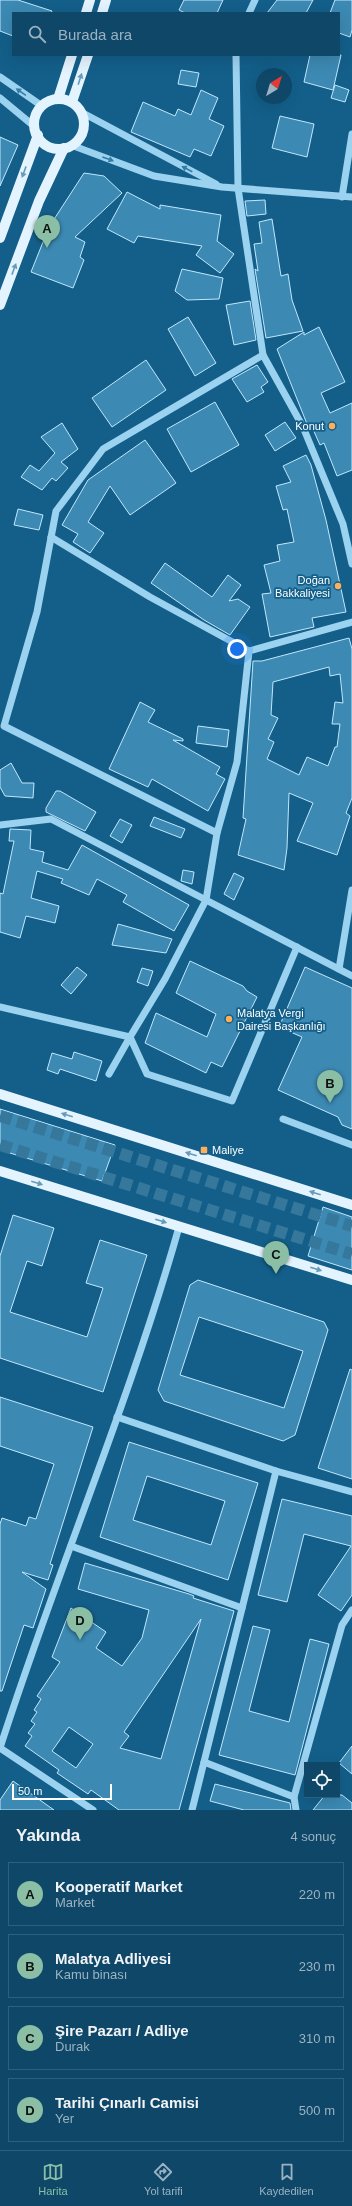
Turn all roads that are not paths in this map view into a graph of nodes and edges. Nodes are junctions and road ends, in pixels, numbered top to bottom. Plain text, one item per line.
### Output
1 (90, 0) edge
2 (106, 0) edge
3 (255, 0) edge
4 (86, 12) edge
5 (102, 12) edge
6 (249, 12) edge
7 (72, 56) edge
8 (88, 56) edge
9 (236, 56) edge
10 (0, 77) edge
11 (0, 98) edge
12 (58, 99) junction
13 (72, 102) junction
14 (42, 106) junction
15 (81, 112) junction
16 (36, 131) junction
17 (352, 134) edge
18 (68, 147) junction
19 (222, 187) junction
20 (238, 188) junction
21 (342, 197) junction
22 (352, 197) edge
23 (0, 238) edge
24 (0, 305) edge
25 (263, 355) junction
26 (51, 537) junction
27 (352, 564) edge
28 (352, 622) edge
29 (249, 651) junction
30 (2, 727) edge
31 (0, 825) edge
32 (218, 833) junction
33 (352, 890) edge
34 (206, 900) junction
35 (297, 947) junction
36 (339, 969) junction
37 (352, 976) edge
38 (0, 1008) edge
39 (130, 1037) junction
40 (109, 1074) dead end
41 (0, 1094) edge
42 (282, 1119) dead end
43 (352, 1144) edge
44 (0, 1171) edge
45 (352, 1204) edge
46 (179, 1227) junction
47 (352, 1280) edge
48 (117, 1417) junction
49 (276, 1471) junction
50 (352, 1492) edge
51 (71, 1546) junction
52 (242, 1608) junction
53 (352, 1610) edge
54 (0, 1748) edge
55 (204, 1762) junction
56 (294, 1797) junction
57 (92, 1810) edge
58 (192, 1810) edge
59 (296, 1810) edge

1 - 4 main road
2 - 5 main road
3 - 6 street
7 - 12 main road
13 -> 8 main road
9 - 20 street
14 -> 10 street
11 - 16 street
12 - 13 main road
12 - 14 main road
13 - 15 main road
14 - 16 main road
15 - 18 main road
19 -> 15 street
16 - 18 main road
16 -> 23 main road
17 - 21 street
18 -> 19 street
24 -> 18 main road
19 - 20 street
20 - 21 street
20 - 25 street
21 - 22 street
25 - 26 street
25 - 27 street
26 - 29 street
26 - 30 street
28 - 29 street
29 - 32 street
30 - 32 street
31 - 34 street
32 - 34 street
33 - 36 street
34 - 35 street
34 - 39 street
35 - 36 street
35 - 39 street
36 - 37 street
38 - 39 street
39 - 40 street
45 -> 41 main road
42 - 43 street
44 -> 46 main road
46 -> 47 main road
46 - 48 street
48 - 49 street
48 - 51 street
49 - 50 street
49 - 52 street
51 - 52 street
51 - 54 street
52 - 55 street
53 - 56 street
54 - 57 street
55 - 56 street
55 - 58 street
56 - 59 street

